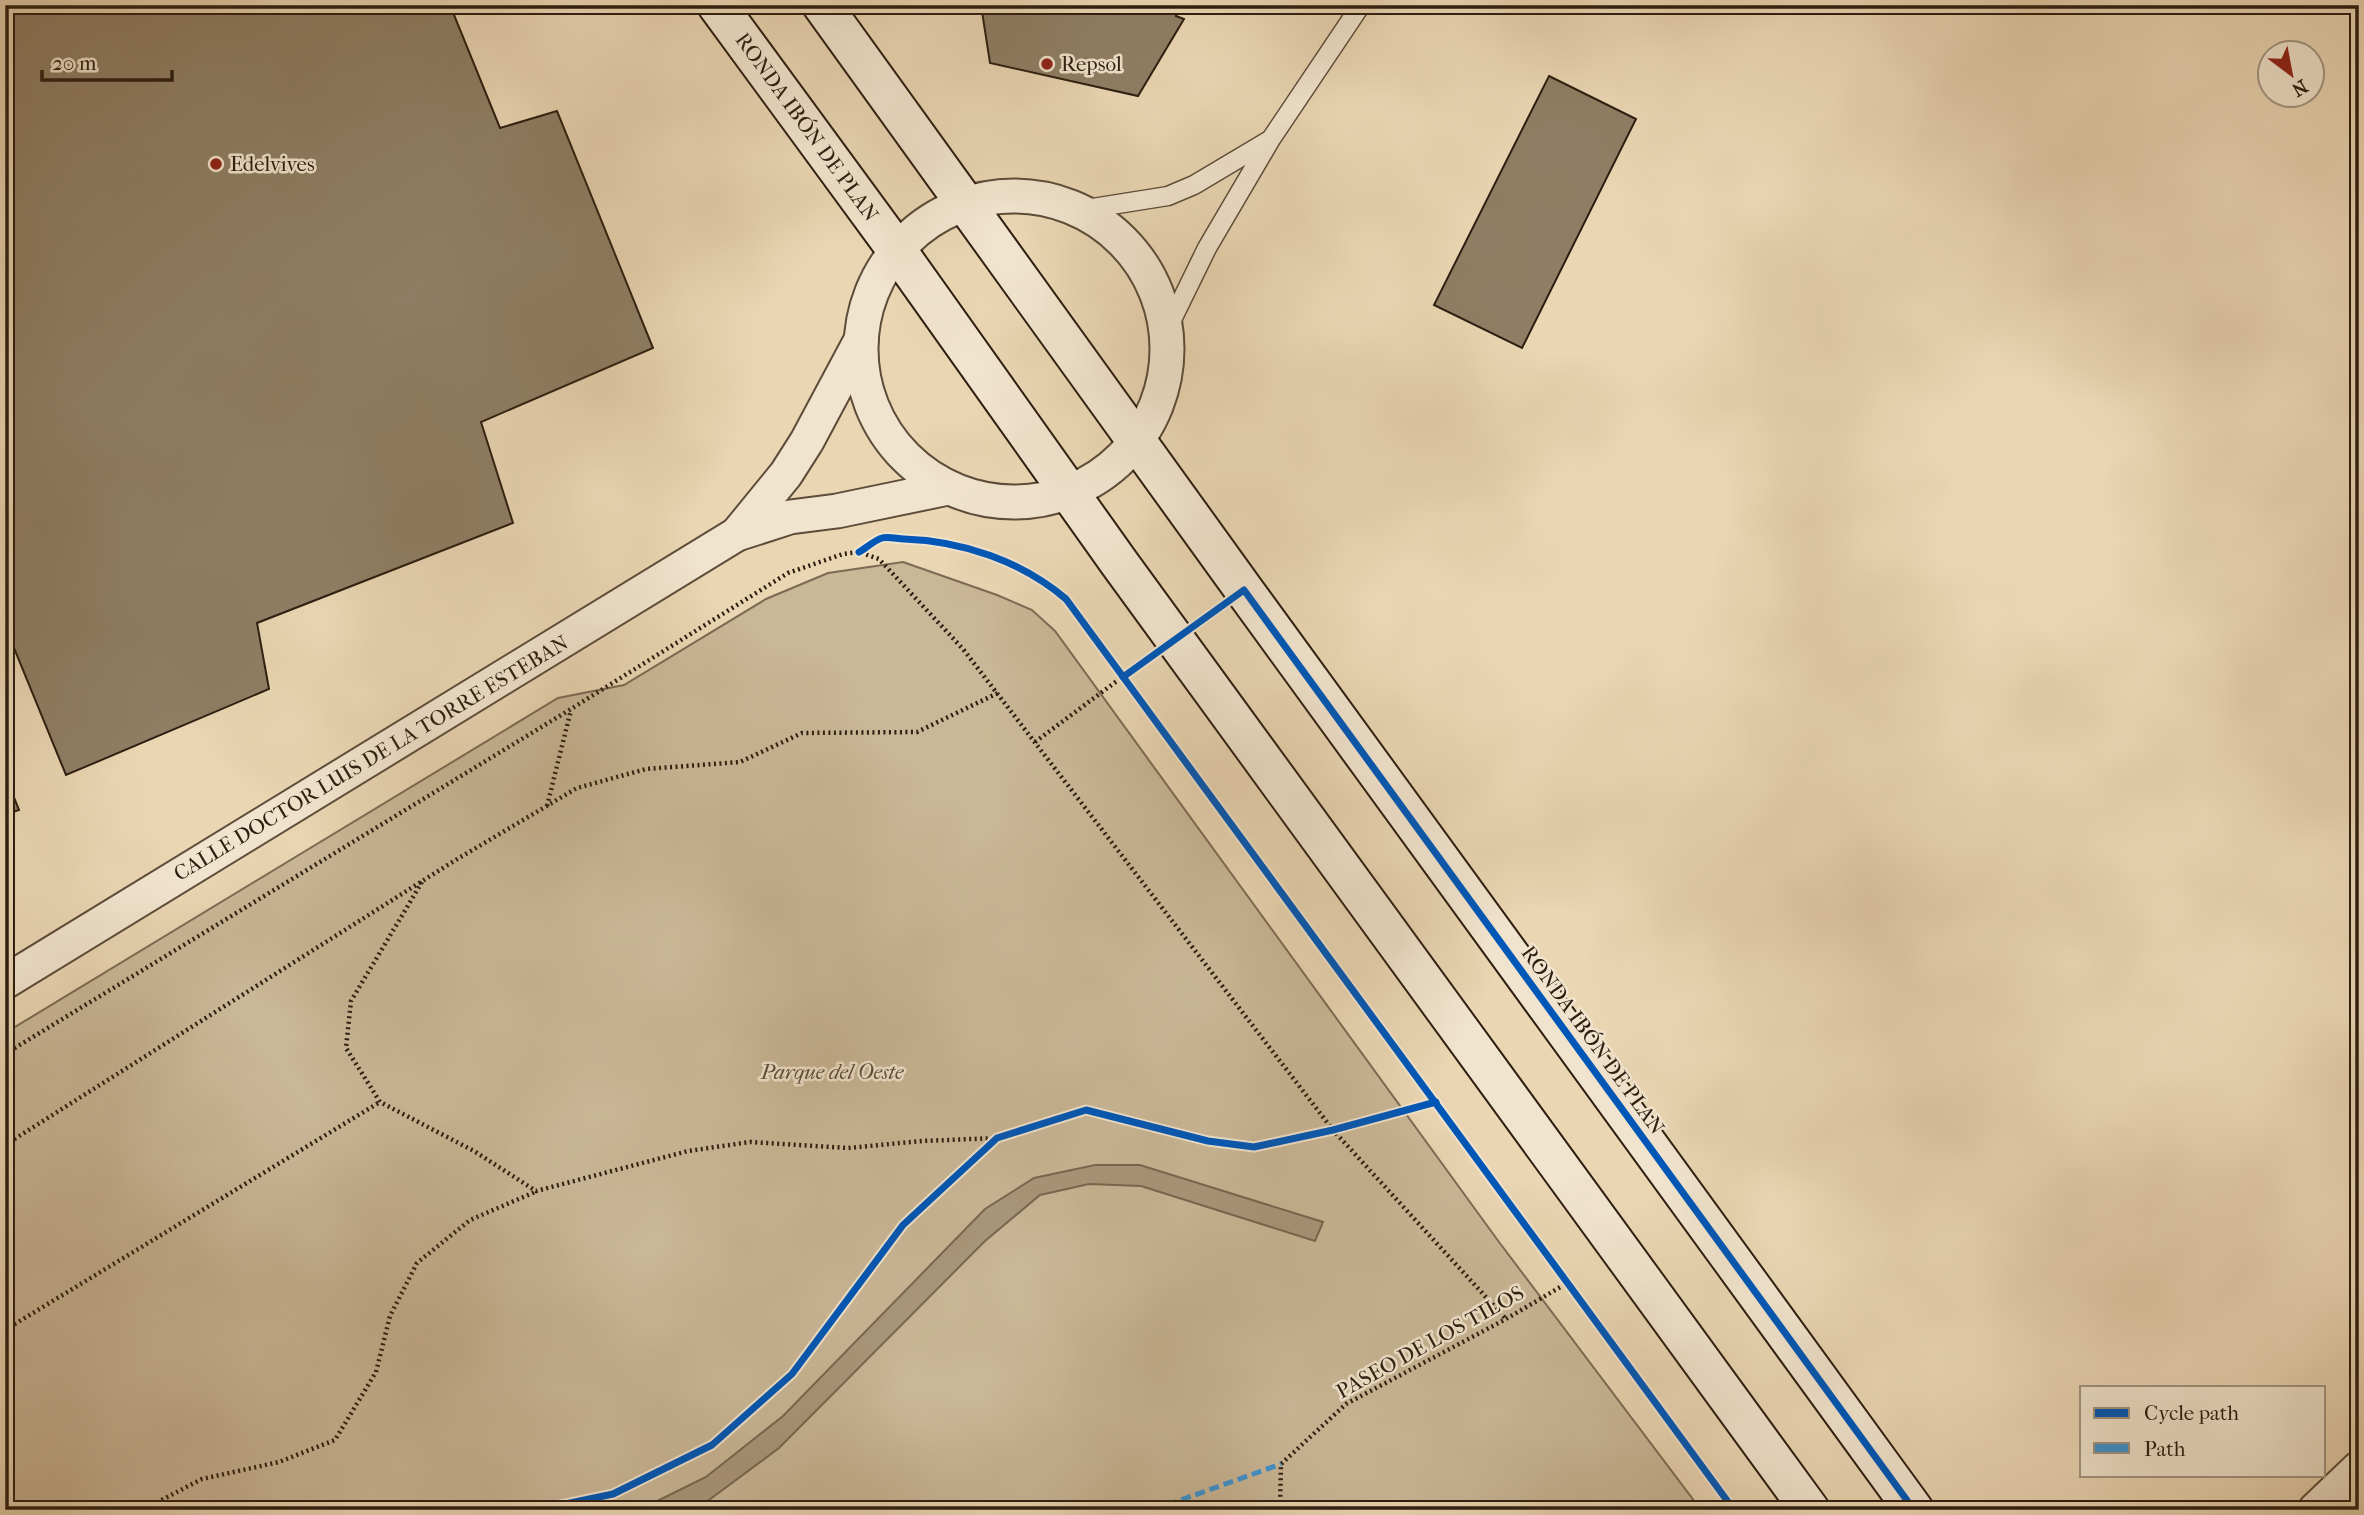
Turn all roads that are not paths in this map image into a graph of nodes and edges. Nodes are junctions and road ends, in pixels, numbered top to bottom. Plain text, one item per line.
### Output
1 (718, 5) edge
2 (822, 5) edge
3 (1361, 5) edge
4 (1271, 139) junction
5 (965, 203) junction
6 (1080, 210) junction
7 (896, 249) junction
8 (1166, 332) junction
9 (861, 340) junction
10 (1136, 441) junction
11 (948, 488) junction
12 (1068, 492) junction
13 (737, 534) junction
14 (5, 982) edge
15 (2359, 1468) edge
16 (1810, 1510) edge
17 (1914, 1510) edge
18 (2315, 1510) edge

1 - 7 main road, RONDA IBÓN DE PLAN
2 - 5 main road, RONDA IBÓN DE PLAN
3 - 4 lane
4 - 6 lane
4 - 8 lane
5 - 6 street
5 - 7 street
5 - 10 main road, RONDA IBÓN DE PLAN
6 - 8 street
7 - 9 street
7 - 12 main road, RONDA IBÓN DE PLAN
8 - 10 street
9 - 11 street
9 - 13 street
10 - 12 street
10 - 17 main road, RONDA IBÓN DE PLAN
11 - 12 street
11 - 13 street
12 - 16 main road, RONDA IBÓN DE PLAN
13 - 14 street, CALLE DOCTOR LUIS DE LA TORRE ESTEBAN
15 - 18 street

